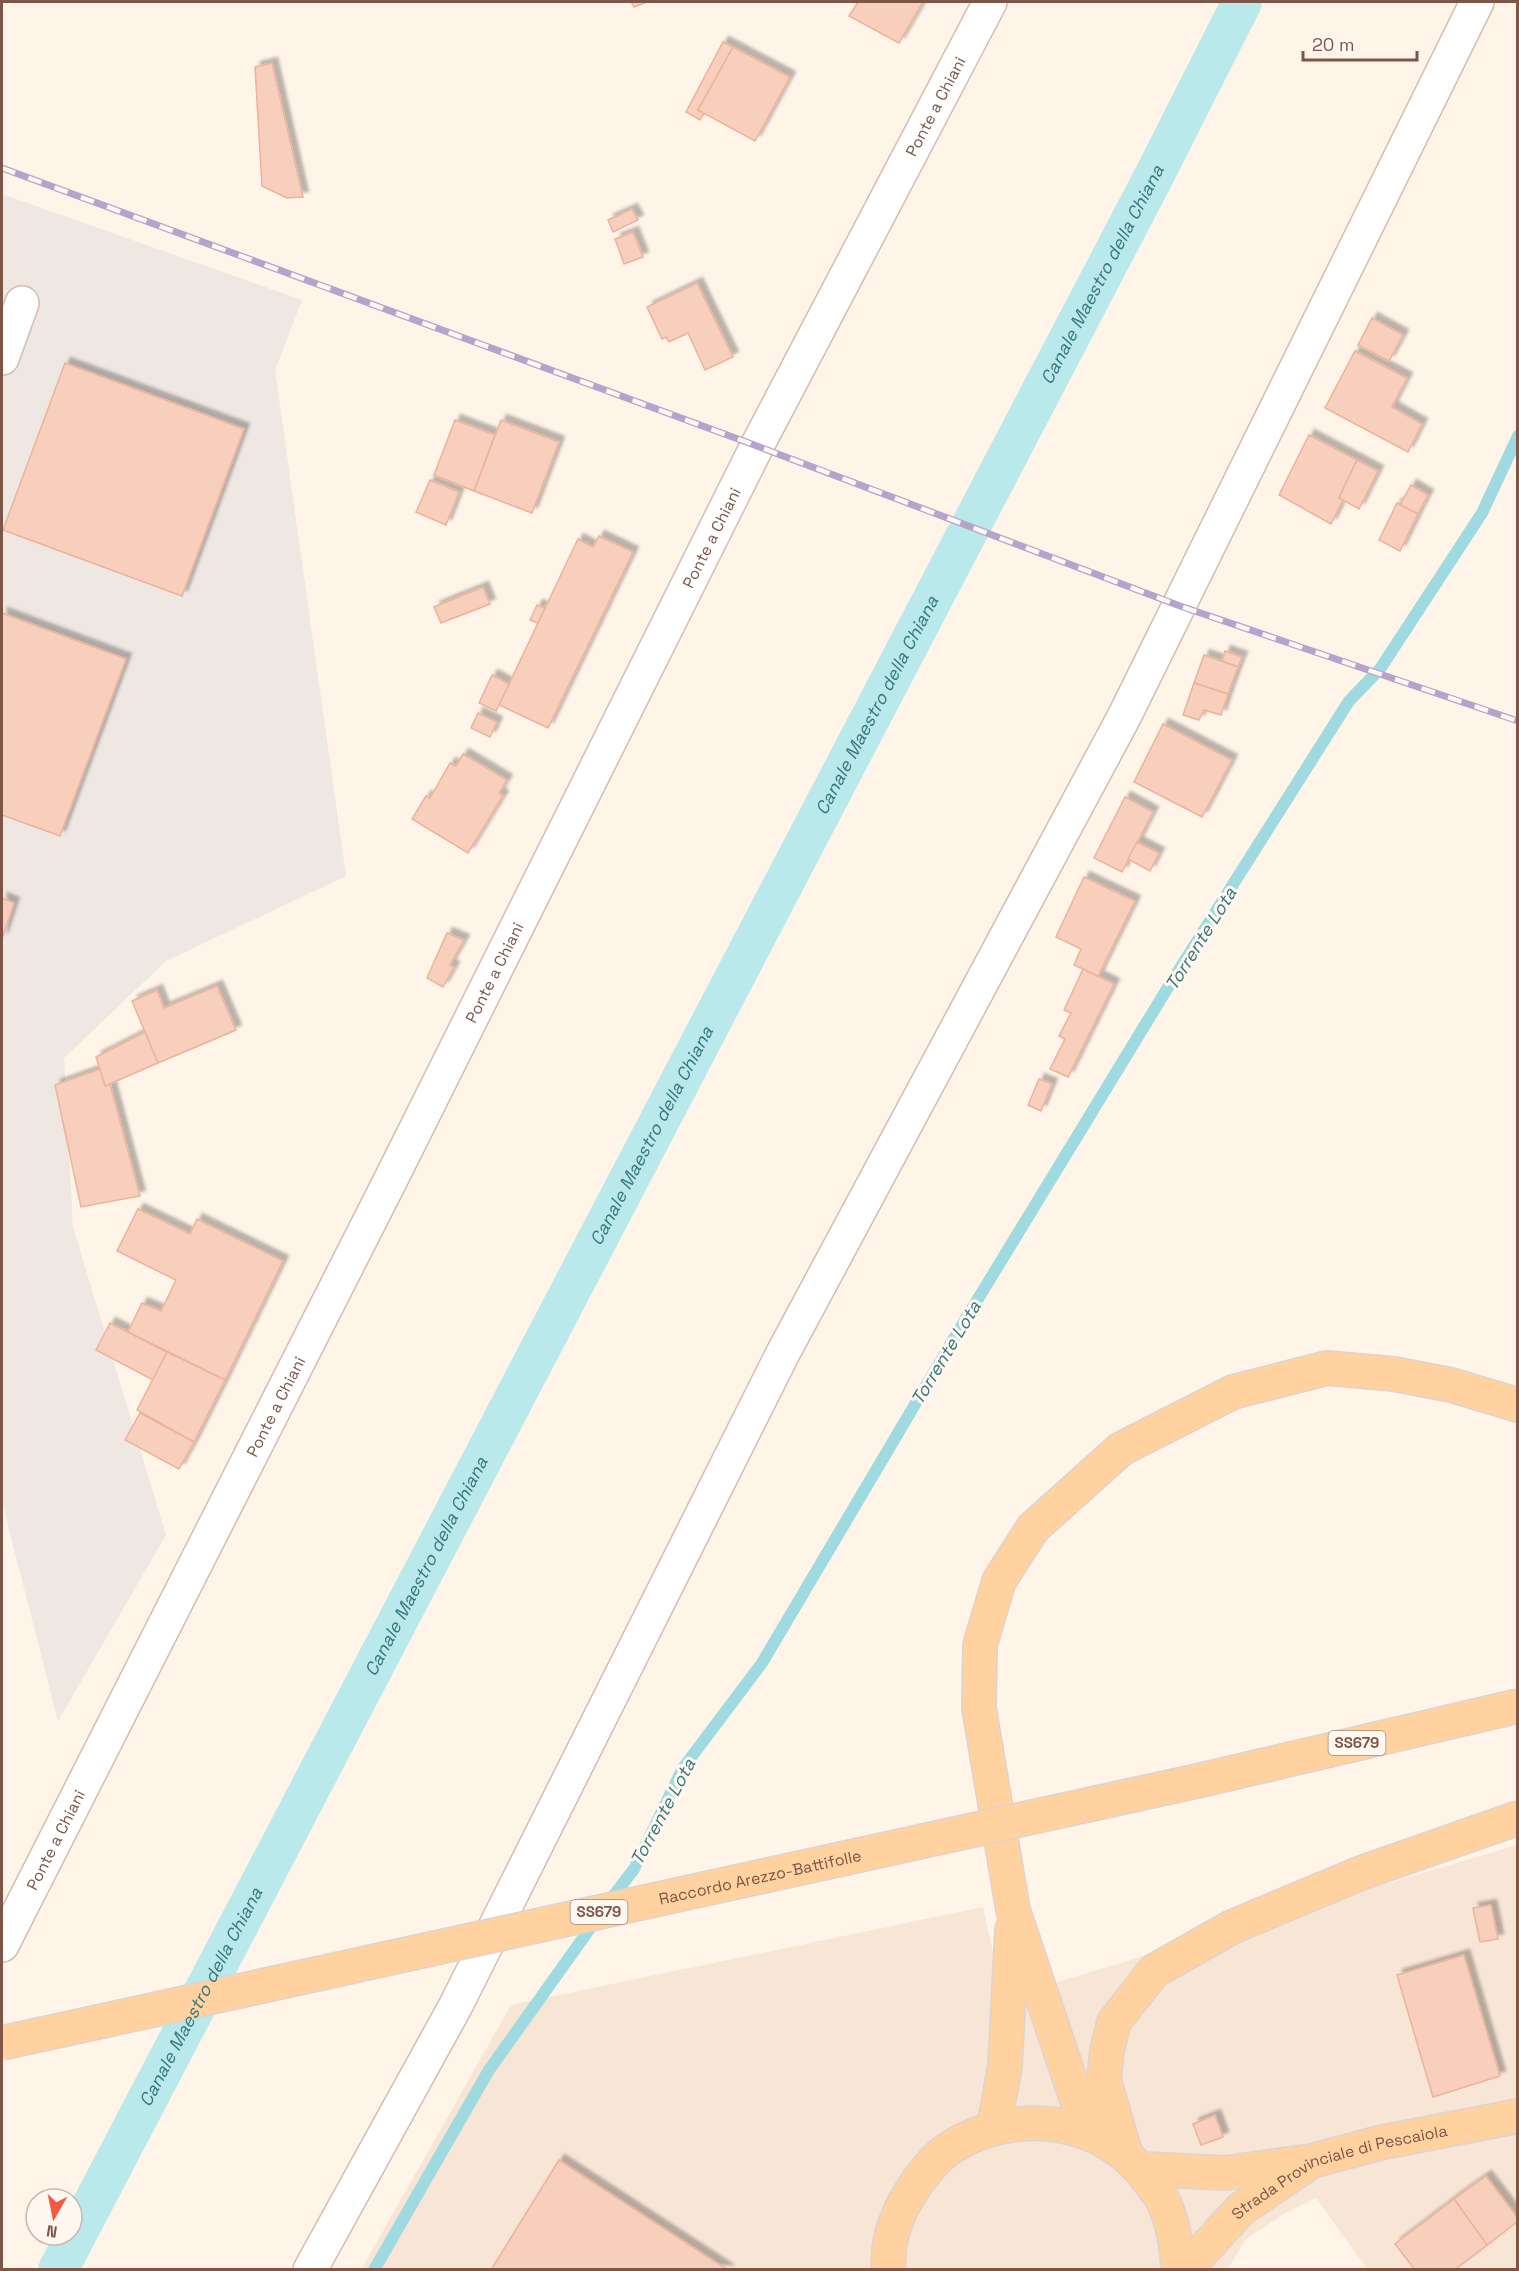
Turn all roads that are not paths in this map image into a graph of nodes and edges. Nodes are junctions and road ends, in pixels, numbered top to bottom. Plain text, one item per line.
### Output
1 (990, 2) edge
2 (1477, 2) edge
3 (22, 303) dead end
4 (2, 358) edge
5 (1518, 1405) edge
6 (1518, 1683) edge
7 (1518, 1706) edge
8 (1368, 1741) junction
9 (1518, 1818) edge
10 (1013, 1910) junction
11 (2, 1945) edge
12 (2, 2043) edge
13 (1518, 2116) edge
14 (994, 2127) junction
15 (1088, 2133) junction
16 (1312, 2161) junction
17 (1133, 2162) junction
18 (310, 2270) edge
19 (889, 2270) edge
20 (1178, 2270) edge
21 (1185, 2270) edge

1 - 11 street, Ponte a Chiani
2 - 18 street
3 - 4 street
5 - 10 main road
6 - 8 main road
7 - 8 main road, Raccordo Arezzo-Battifolle / SS679
8 - 12 main road, Raccordo Arezzo-Battifolle / SS679, bridge
9 - 17 main road
10 - 14 main road
10 - 15 main road
13 - 16 main road, Strada Provinciale di Pescaiola
14 - 15 main road
14 - 19 main road
15 - 17 main road
16 - 17 main road
16 - 21 main road, Strada Provinciale di Pescaiola
17 - 20 main road

